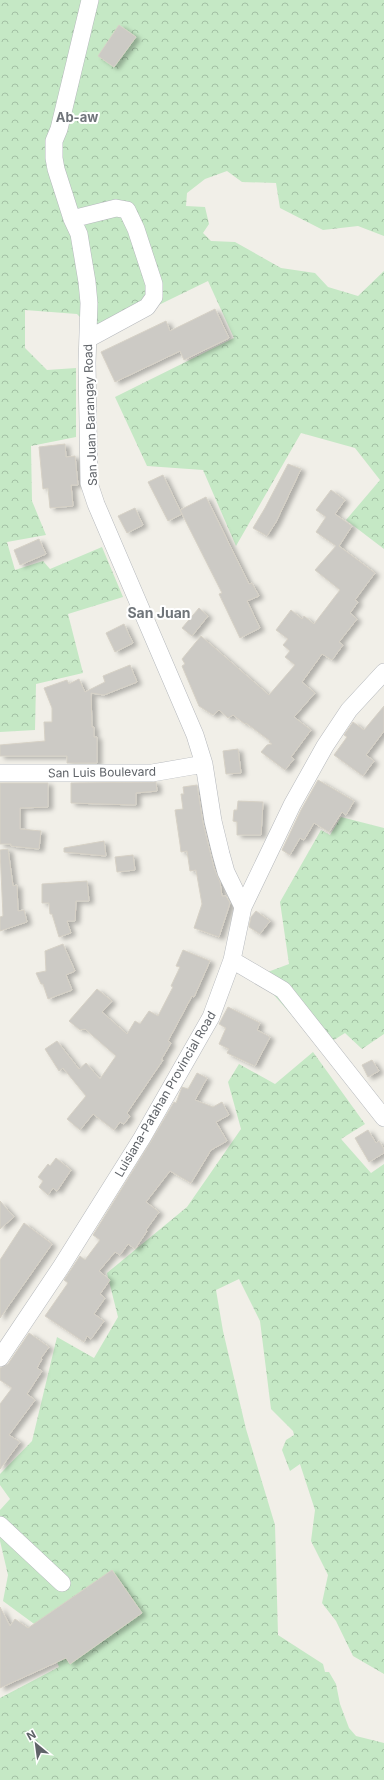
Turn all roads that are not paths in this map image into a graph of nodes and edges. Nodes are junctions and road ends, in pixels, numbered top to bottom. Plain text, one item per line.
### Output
1 (90, 0) edge
2 (72, 219) junction
3 (88, 339) junction
4 (384, 672) edge
5 (204, 764) junction
6 (0, 773) edge
7 (243, 907) junction
8 (232, 960) junction
9 (384, 1118) edge
10 (0, 1358) edge
11 (0, 1525) edge
12 (62, 1583) dead end

1 - 2 street, San Juan Barangay Road
2 - 3 street, San Juan Barangay Road
2 - 3 street
3 - 5 street, San Juan Barangay Road
4 - 7 street, Luisiana-Patahan Provincial Road
5 - 6 street, San Luis Boulevard
5 - 7 street, San Juan Barangay Road
7 - 8 street, Luisiana-Patahan Provincial Road
8 - 9 street
8 - 10 street, Luisiana-Patahan Provincial Road
11 - 12 street

